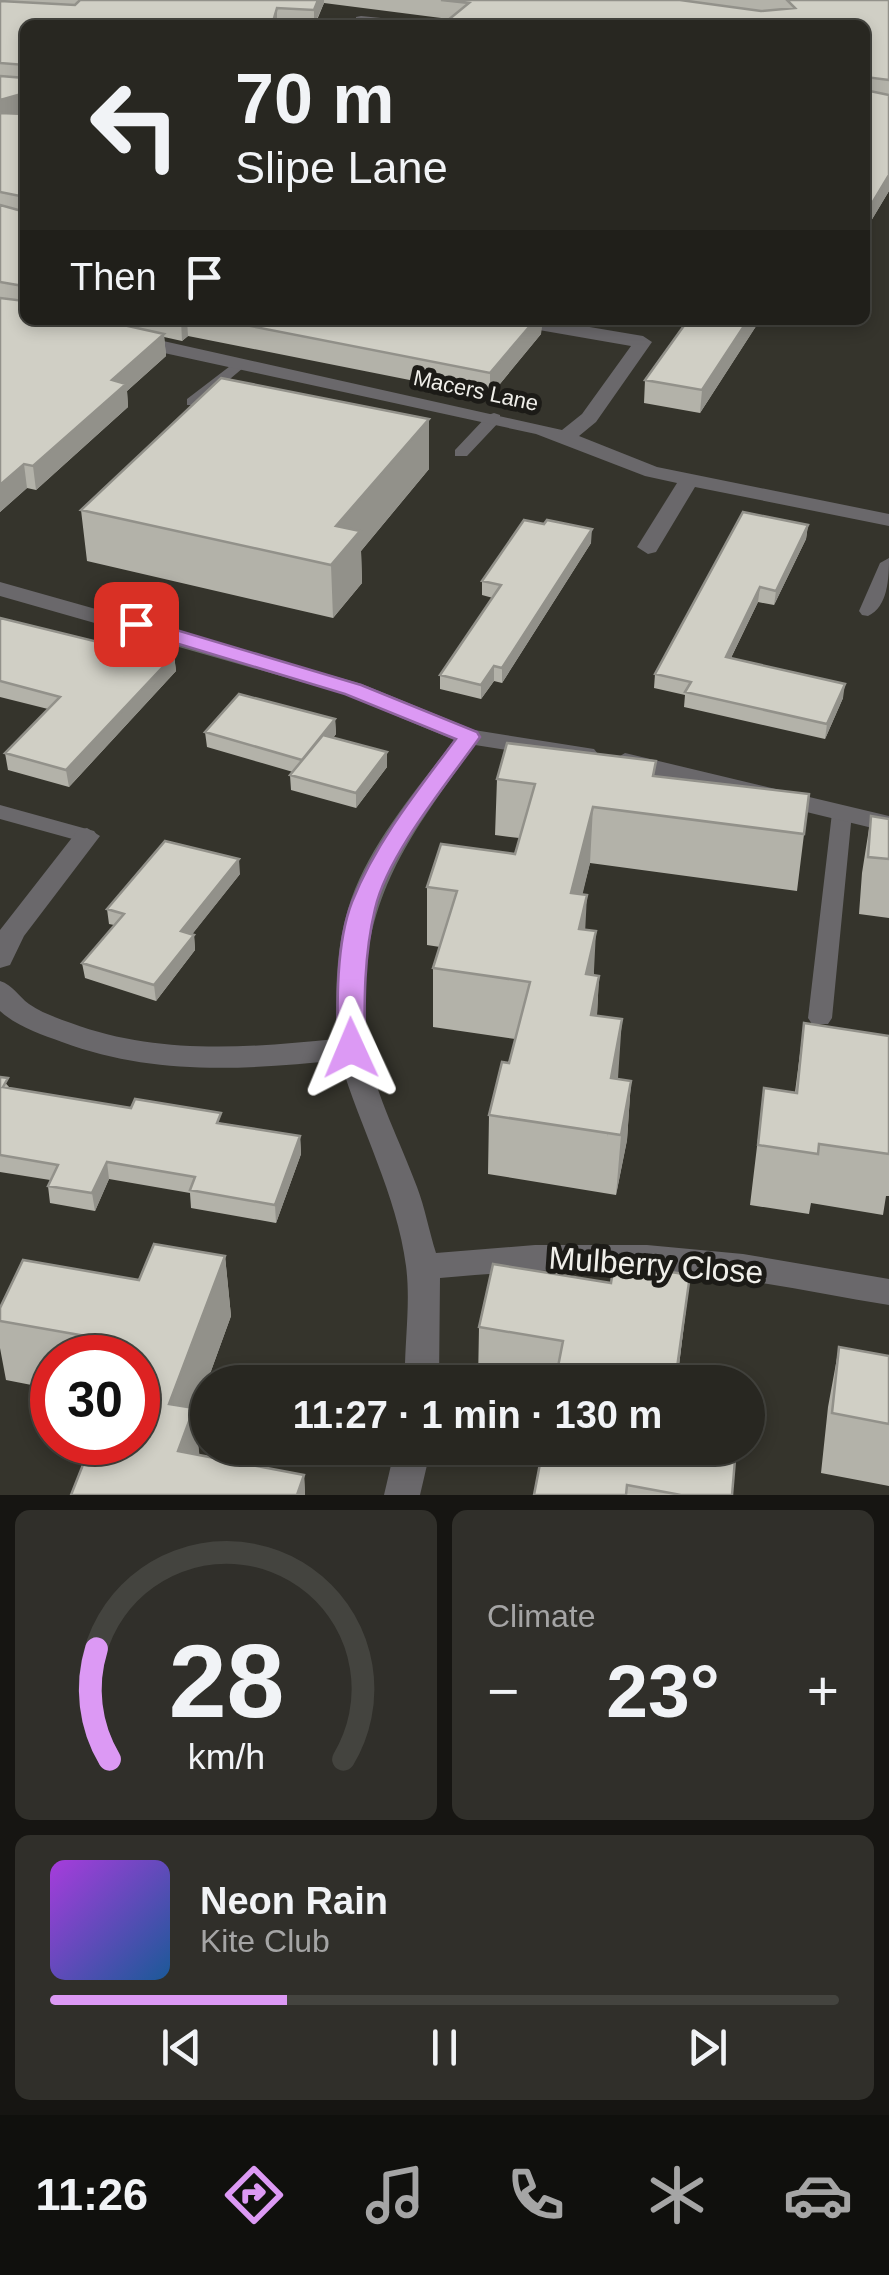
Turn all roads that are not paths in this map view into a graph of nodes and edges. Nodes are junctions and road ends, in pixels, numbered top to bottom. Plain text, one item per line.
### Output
1 (545, 325) edge
2 (116, 336) edge
3 (238, 365) junction
4 (192, 402) edge
5 (494, 418) junction
6 (564, 439) junction
7 (460, 453) dead end
8 (689, 480) junction
9 (889, 520) edge
10 (648, 547) dead end
11 (889, 563) edge
12 (0, 589) edge
13 (868, 611) dead end
14 (469, 737) junction
15 (0, 812) edge
16 (842, 814) junction
17 (889, 824) edge
18 (87, 836) joint
19 (0, 958) edge
20 (0, 991) edge
21 (820, 1018) dead end
22 (351, 1048) junction
23 (423, 1267) junction
24 (889, 1292) edge
25 (422, 1365) edge
26 (410, 1465) edge
27 (402, 1495) edge

1 - 6 street
2 - 3 street, Macers Lane
3 - 4 lane
3 - 5 street, Macers Lane
5 - 6 street, Macers Lane
5 - 7 lane
6 - 8 street, Macers Lane
8 - 9 street, Macers Lane
8 - 10 street
11 - 13 lane
12 - 14 street
14 - 16 street
14 - 22 street
15 - 18 lane
16 - 17 street
16 - 21 lane
18 - 19 street
20 - 22 street
22 - 23 street
23 - 24 street, Mulberry Close
23 - 25 street
26 - 27 street

